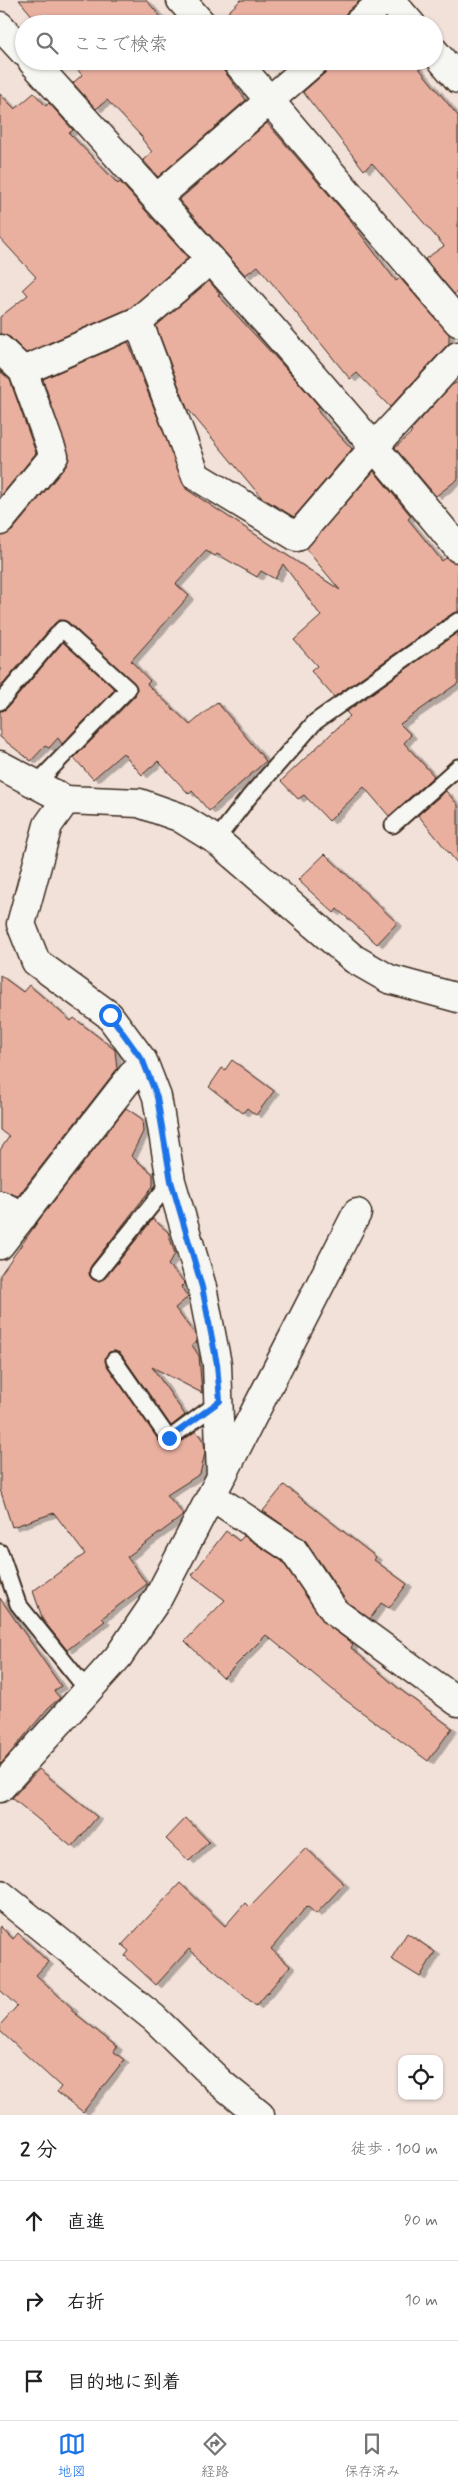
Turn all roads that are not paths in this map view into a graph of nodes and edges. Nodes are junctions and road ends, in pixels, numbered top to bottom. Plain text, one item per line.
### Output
1 (181, 0) edge
2 (384, 0) edge
3 (390, 0) edge
4 (194, 15) edge
5 (367, 15) edge
6 (403, 15) edge
7 (0, 26) edge
8 (15, 42) edge
9 (443, 62) edge
10 (40, 70) edge
11 (244, 70) edge
12 (305, 70) edge
13 (458, 79) edge
14 (271, 100) junction
15 (157, 198) junction
16 (211, 260) junction
17 (138, 321) junction
18 (458, 322) edge
19 (0, 349) edge
20 (458, 356) edge
21 (22, 371) junction
22 (374, 446) junction
23 (0, 521) edge
24 (458, 548) edge
25 (458, 620) edge
26 (0, 702) edge
27 (0, 765) edge
28 (458, 767) edge
29 (36, 784) junction
30 (66, 800) junction
31 (393, 825) dead end
32 (216, 840) junction
33 (458, 998) edge
34 (143, 1061) junction
35 (171, 1181) junction
36 (11, 1210) edge
37 (357, 1213) dead end
38 (0, 1246) edge
39 (98, 1272) dead end
40 (114, 1360) dead end
41 (220, 1401) junction
42 (217, 1486) junction
43 (0, 1552) edge
44 (88, 1691) junction
45 (458, 1702) edge
46 (0, 1788) edge
47 (0, 1894) edge
48 (260, 2115) edge

1 - 4 street
2 - 5 street
3 - 6 street
7 - 8 street
9 - 13 street
10 - 15 street
11 - 14 street
12 - 14 street
14 - 15 street
14 - 18 street
15 - 16 street
16 - 17 street
16 - 22 street
17 - 21 street
17 - 22 street
19 - 21 street
20 - 22 street
21 - 23 street
22 - 24 street
25 - 32 lane
26 - 29 lane
27 - 29 street
28 - 31 lane
29 - 30 street
30 - 32 street
30 - 34 street
32 - 33 street
34 - 35 street
34 - 36 street
35 - 39 lane
35 - 41 street
36 - 38 street
37 - 42 street
40 - 41 lane
41 - 42 street
42 - 44 street
42 - 45 street
43 - 44 lane
44 - 46 street
47 - 48 street

